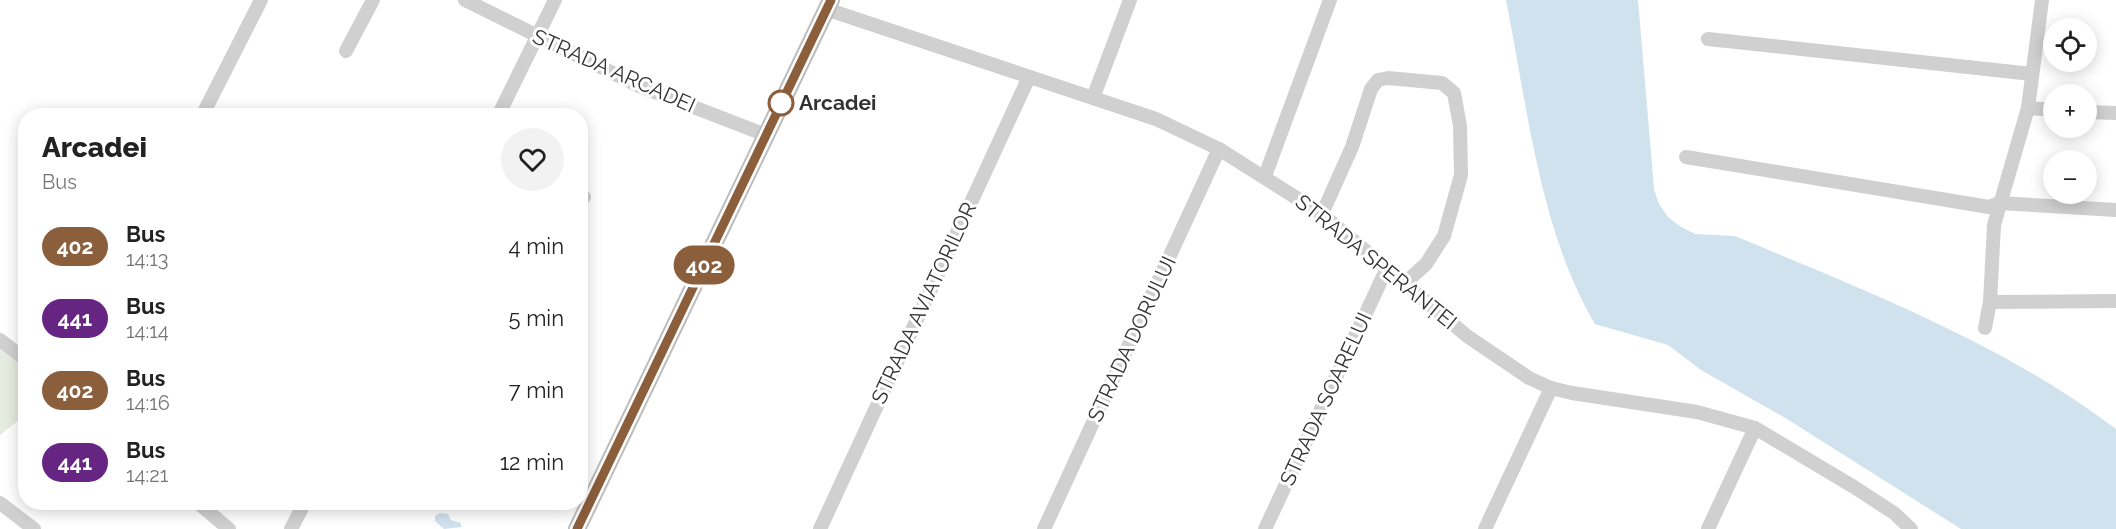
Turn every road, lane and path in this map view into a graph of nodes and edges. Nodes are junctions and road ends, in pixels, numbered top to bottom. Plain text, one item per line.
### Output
1 (261, 0) edge
2 (373, 0) edge
3 (465, 0) edge
4 (555, 0) edge
5 (1130, 0) edge
6 (1330, 0) edge
7 (2042, 0) edge
8 (828, 5) edge
9 (537, 37) junction
10 (1708, 39) dead end
11 (346, 51) dead end
12 (2032, 74) junction
13 (1029, 77) junction
14 (1093, 98) junction
15 (206, 108) edge
16 (502, 108) edge
17 (2028, 108) junction
18 (2043, 109) edge
19 (2097, 112) edge
20 (2116, 113) edge
21 (766, 135) junction
22 (1219, 149) junction
23 (1686, 157) dead end
24 (1265, 176) junction
25 (1999, 203) junction
26 (2116, 210) edge
27 (1322, 214) junction
28 (1387, 268) junction
29 (1405, 283) junction
30 (1990, 302) junction
31 (2116, 302) edge
32 (1985, 328) dead end
33 (0, 340) edge
34 (18, 354) edge
35 (1551, 388) junction
36 (1755, 428) junction
37 (0, 503) edge
38 (588, 506) edge
39 (206, 510) edge
40 (301, 510) edge
41 (586, 510) edge
42 (34, 529) edge
43 (229, 529) edge
44 (291, 529) edge
45 (577, 529) edge
46 (820, 529) edge
47 (1044, 529) edge
48 (1265, 529) edge
49 (1485, 529) edge
50 (1708, 529) edge
51 (1911, 529) edge

1 - 15 street
2 - 11 street
3 - 9 street, STRADA ARCADEI
4 - 9 street
5 - 14 street
6 - 24 street
7 - 12 street
8 - 13 street, STRADA SPERANȚEI
8 - 21 main road
9 - 16 street
9 - 21 street, STRADA ARCADEI
10 - 12 street
12 - 17 street
13 - 14 street, STRADA SPERANȚEI
13 - 46 street, STRADA AVIATORILOR
14 - 22 street, STRADA SPERANȚEI
17 - 18 street
17 - 25 street
19 - 20 street
21 - 38 main road
22 - 24 street, STRADA SPERANȚEI
22 - 47 street, STRADA DORULUI
23 - 25 street
24 - 27 street, STRADA SPERANȚEI
25 - 26 street
25 - 30 street
27 - 28 street, STRADA SPERANȚEI
27 - 29 street
28 - 29 street, STRADA SPERANȚEI
28 - 48 street, STRADA SOARELUI
29 - 35 street, STRADA SPERANȚEI
30 - 31 street
30 - 32 street
33 - 34 street
35 - 36 street, STRADA SPERANȚEI
35 - 49 street
36 - 50 street
36 - 51 street, STRADA SPERANȚEI
37 - 42 street
39 - 43 street
40 - 44 street
41 - 45 main road

